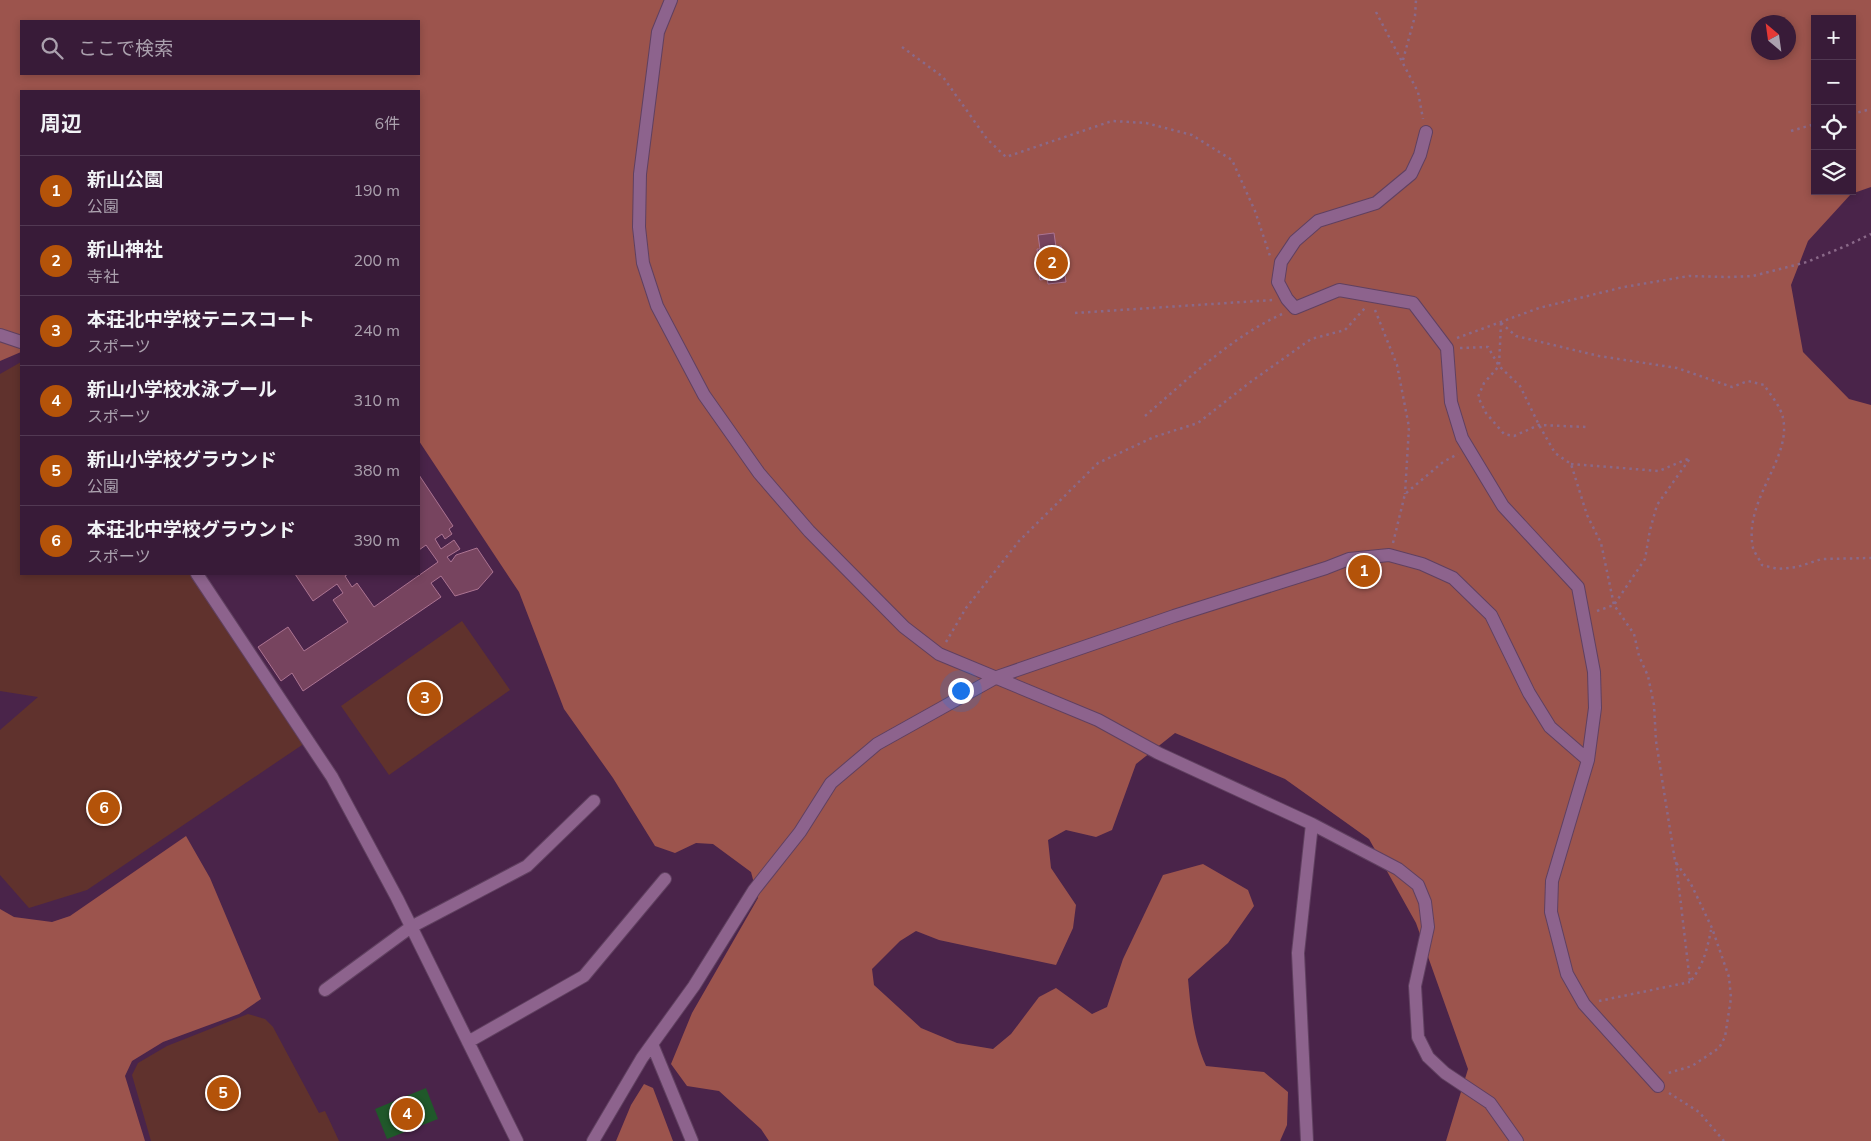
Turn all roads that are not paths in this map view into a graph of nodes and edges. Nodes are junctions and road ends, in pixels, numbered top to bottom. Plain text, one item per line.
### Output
1 (671, 0) edge
2 (1426, 132) road end
3 (0, 335) edge
4 (20, 342) edge
5 (198, 575) edge
6 (997, 677) junction
7 (1588, 760) junction
8 (594, 801) dead end
9 (1312, 824) junction
10 (666, 879) dead end
11 (412, 927) junction
12 (325, 990) dead end
13 (468, 1042) junction
14 (652, 1044) junction
15 (1655, 1082) road end
16 (517, 1141) edge
17 (593, 1141) edge
18 (692, 1141) edge
19 (1307, 1141) edge
20 (1517, 1141) edge

1 - 6 street
2 - 7 street
3 - 4 street
5 - 11 street
6 - 7 street
6 - 9 street
6 - 14 street
7 - 15 street
8 - 11 street
9 - 19 street
9 - 20 street
10 - 13 street
11 - 12 street
11 - 13 street
13 - 16 street
14 - 17 street
14 - 18 street

